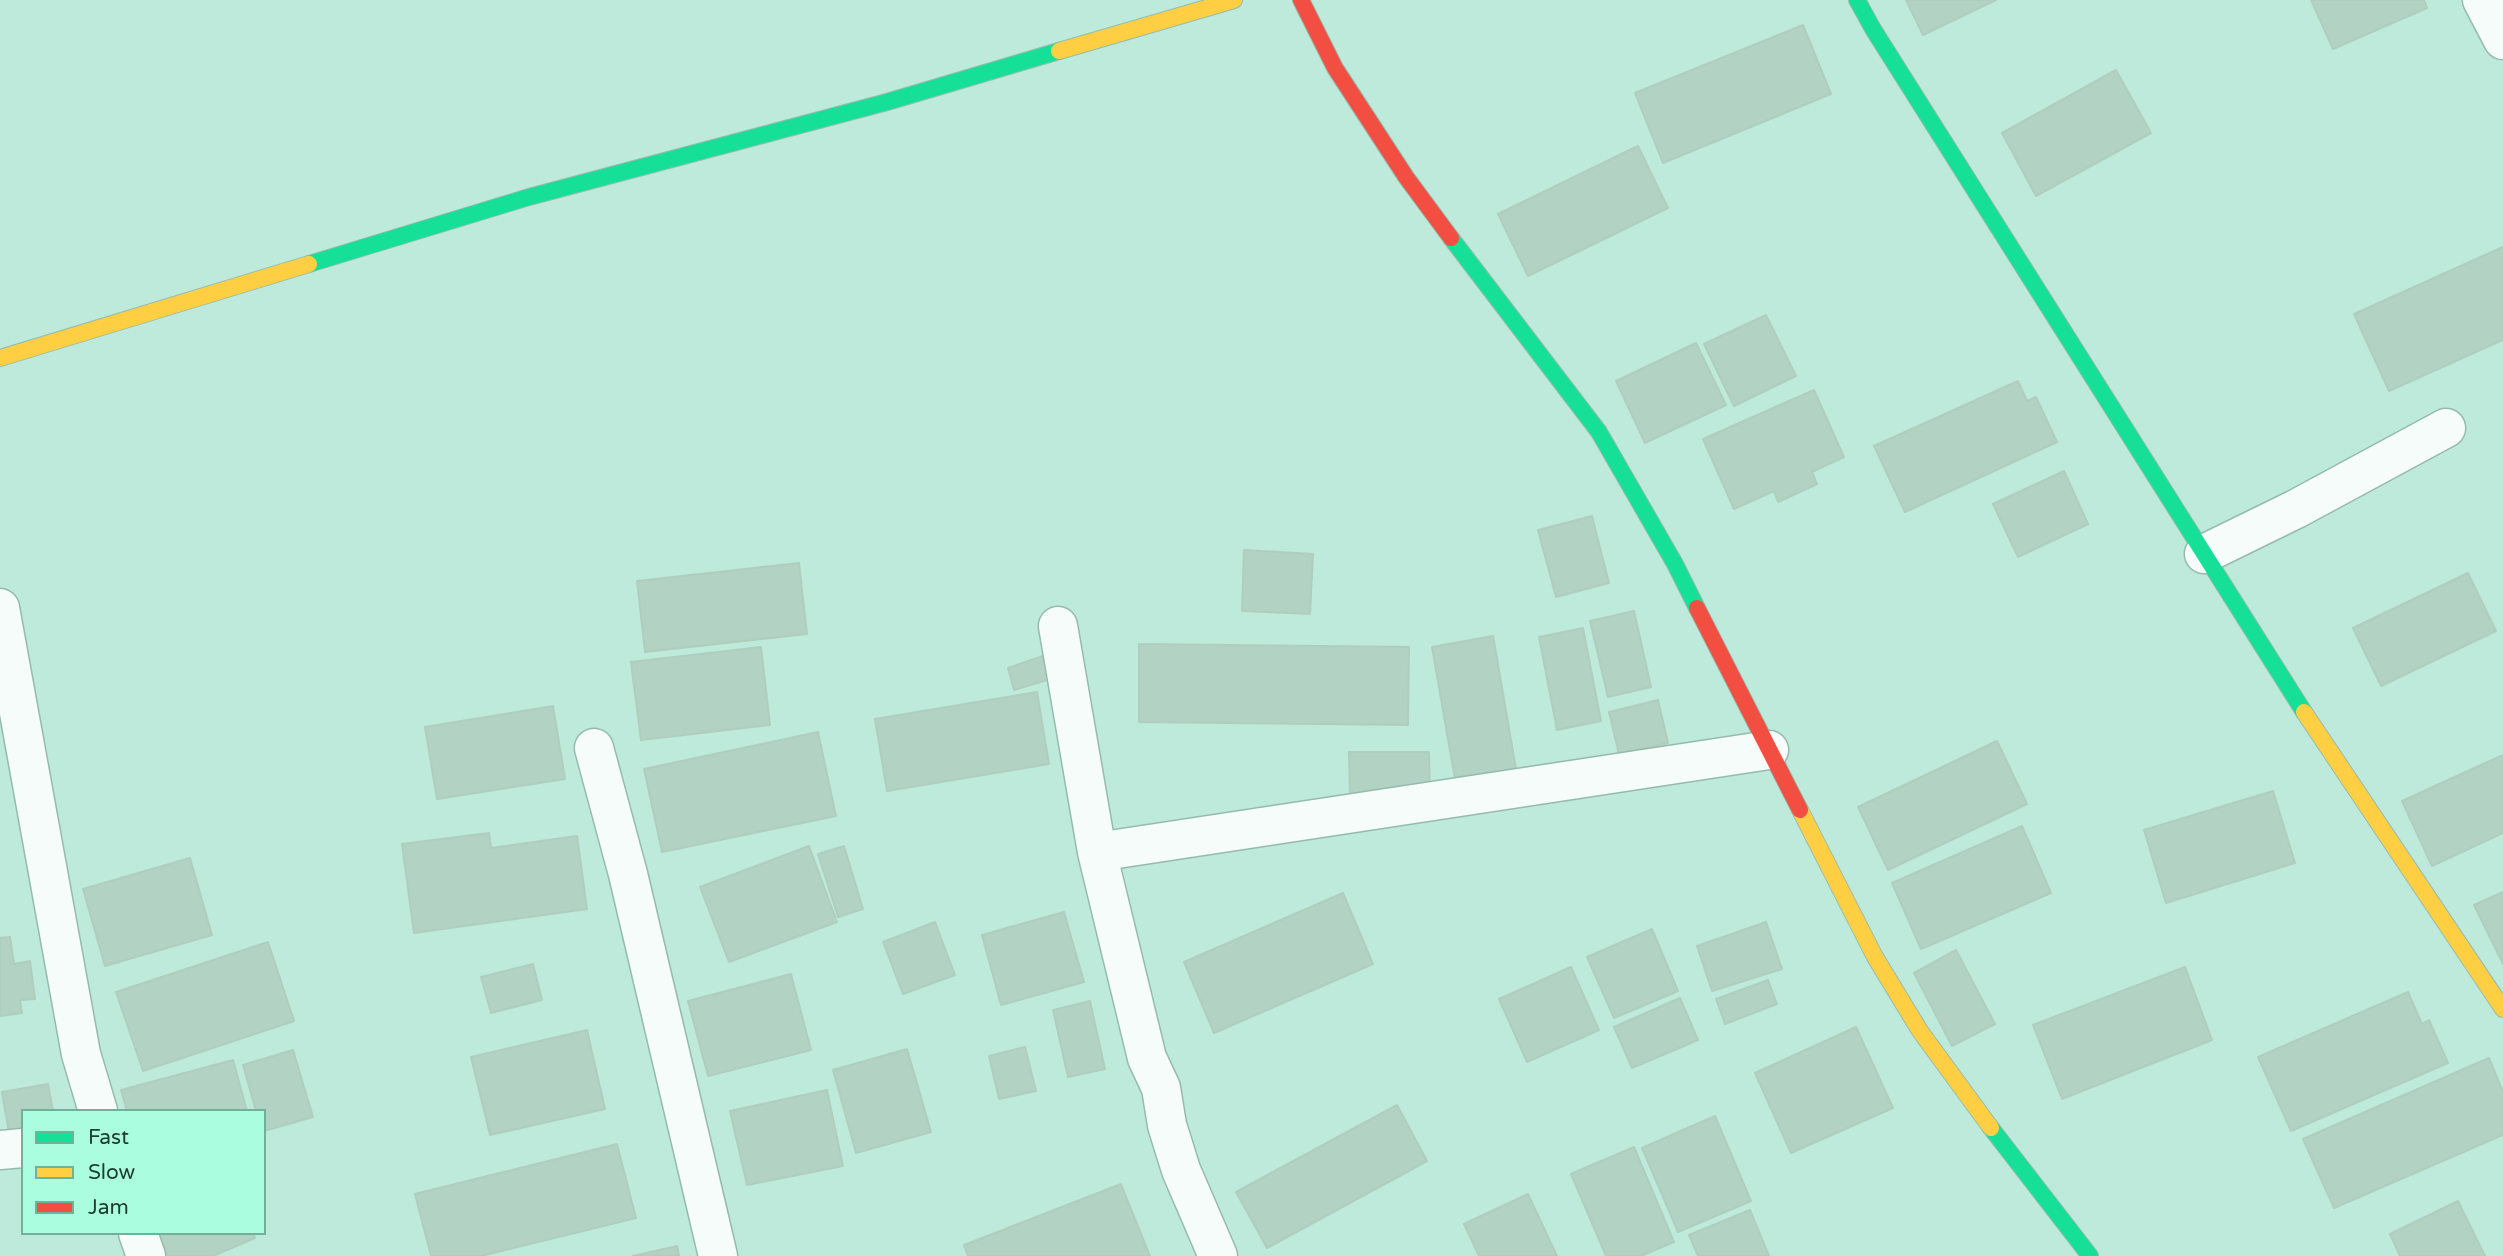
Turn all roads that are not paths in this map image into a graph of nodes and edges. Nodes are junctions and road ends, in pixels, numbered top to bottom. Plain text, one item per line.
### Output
1 (1234, 0) edge
2 (1301, 0) edge
3 (1857, 0) edge
4 (2482, 0) edge
5 (2503, 40) edge
6 (0, 358) edge
7 (2446, 428) dead end
8 (2204, 554) junction
9 (0, 608) edge
10 (1058, 626) dead end
11 (594, 747) dead end
12 (1769, 750) junction
13 (1097, 852) junction
14 (2503, 1009) edge
15 (97, 1109) edge
16 (21, 1148) edge
17 (0, 1150) edge
18 (139, 1235) edge
19 (146, 1256) edge
20 (718, 1256) edge
21 (1218, 1256) edge
22 (2090, 1256) edge

1 - 6 street
2 - 12 street
3 - 8 street
4 - 5 street
7 - 8 street
8 - 14 street
9 - 15 street
10 - 13 street
11 - 20 street
12 - 13 street
12 - 22 street
13 - 21 street
16 - 17 street
18 - 19 street

